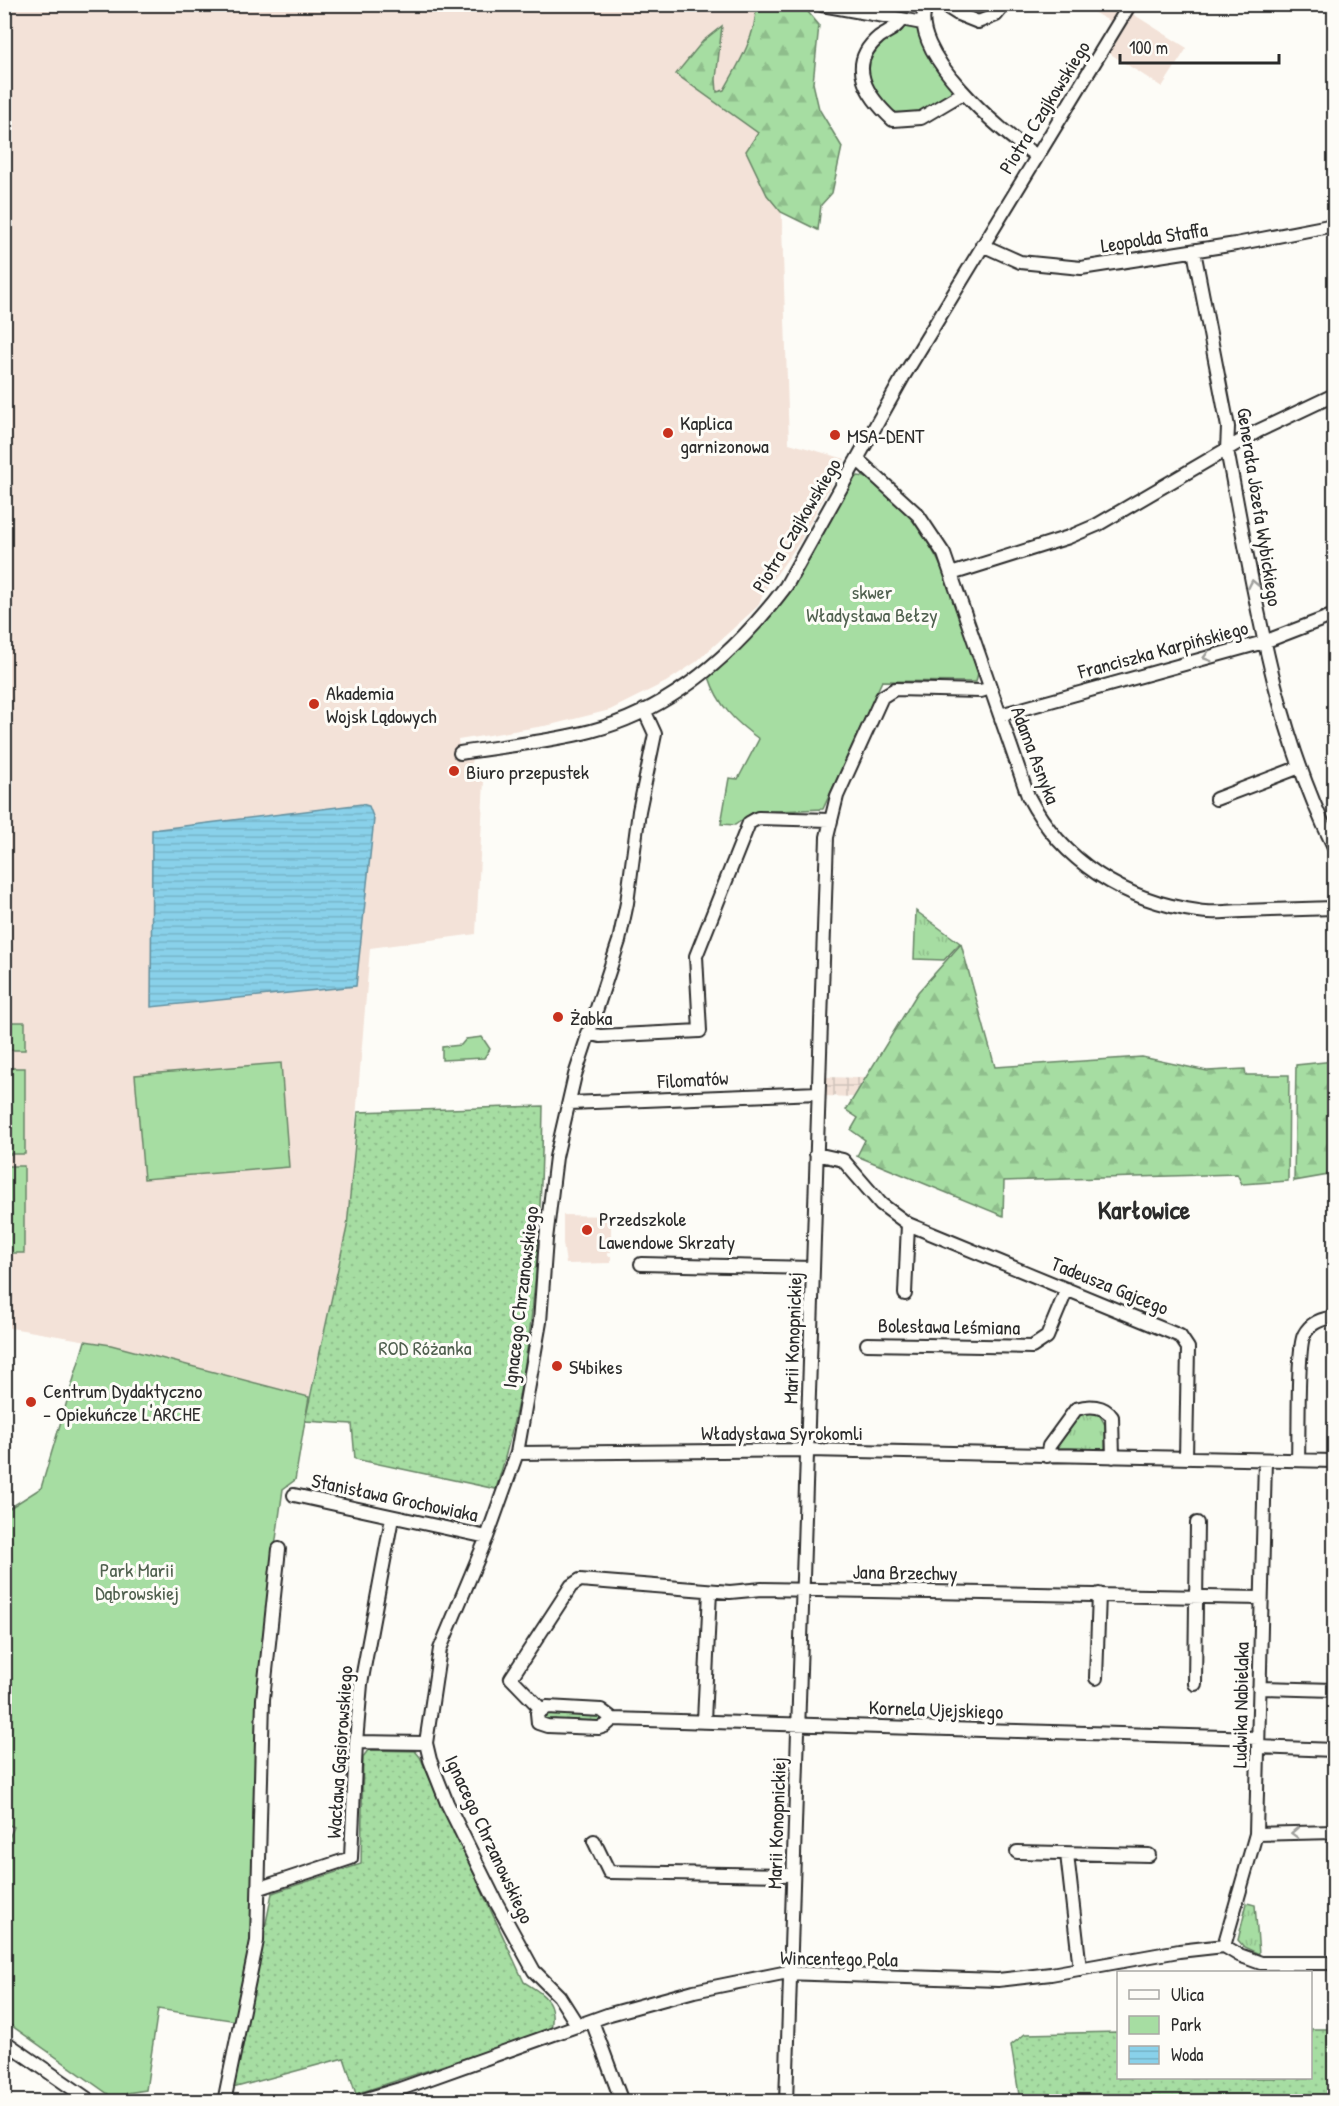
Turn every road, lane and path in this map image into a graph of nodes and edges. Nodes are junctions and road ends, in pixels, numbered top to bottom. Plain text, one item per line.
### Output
1 (927, 4) edge
2 (942, 4) edge
3 (1005, 4) edge
4 (1130, 4) edge
5 (822, 5) edge
6 (901, 20) junction
7 (922, 23) junction
8 (963, 93) junction
9 (1037, 156) junction
10 (1335, 225) edge
11 (982, 245) junction
12 (1194, 251) junction
13 (1335, 395) edge
14 (1227, 450) junction
15 (857, 459) junction
16 (951, 574) junction
17 (1335, 615) edge
18 (1264, 642) junction
19 (990, 688) junction
20 (644, 710) junction
21 (999, 715) junction
22 (460, 753) dead end
23 (1300, 767) junction
24 (1216, 799) dead end
25 (830, 820) junction
26 (1335, 847) edge
27 (1335, 908) edge
28 (587, 1033) junction
29 (818, 1093) junction
30 (569, 1104) junction
31 (816, 1154) junction
32 (908, 1224) junction
33 (641, 1264) dead end
34 (813, 1268) junction
35 (1067, 1289) junction
36 (905, 1294) dead end
37 (1335, 1318) edge
38 (867, 1344) dead end
39 (808, 1450) junction
40 (517, 1453) junction
41 (1047, 1456) junction
42 (1113, 1457) junction
43 (1186, 1458) junction
44 (1265, 1460) junction
45 (1298, 1460) junction
46 (1335, 1461) edge
47 (294, 1495) dead end
48 (392, 1518) junction
49 (1197, 1523) dead end
50 (488, 1537) junction
51 (279, 1549) dead end
52 (803, 1589) junction
53 (710, 1591) junction
54 (1099, 1594) junction
55 (1197, 1597) junction
56 (1262, 1598) junction
57 (1096, 1678) dead end
58 (1195, 1684) dead end
59 (1259, 1688) junction
60 (1335, 1690) edge
61 (541, 1709) junction
62 (613, 1719) junction
63 (704, 1721) junction
64 (799, 1725) junction
65 (356, 1742) junction
66 (1258, 1742) junction
67 (426, 1743) junction
68 (1335, 1750) edge
69 (1335, 1832) edge
70 (1256, 1834) junction
71 (594, 1841) dead end
72 (1017, 1852) dead end
73 (1067, 1854) junction
74 (1149, 1855) dead end
75 (794, 1875) junction
76 (260, 1888) junction
77 (1224, 1946) junction
78 (1335, 1963) edge
79 (1080, 1970) junction
80 (791, 1974) junction
81 (592, 2021) junction
82 (578, 2026) junction
83 (4, 2041) edge
84 (92, 2102) edge
85 (224, 2102) edge
86 (356, 2102) edge
87 (622, 2102) edge
88 (786, 2102) edge

1 - 7 street
2 - 3 street
4 - 9 street, Piotra Czajkowskiego
5 - 6 street
6 - 7 street
6 - 8 street
7 - 8 street
8 - 9 street
9 - 11 street, Piotra Czajkowskiego
10 - 12 street, Leopolda Staffa
11 - 12 street, Leopolda Staffa
11 - 15 street, Piotra Czajkowskiego
12 - 14 street, Generała Józefa Wybickiego
13 - 14 street
14 - 16 street
18 -> 14 street, Generała Józefa Wybickiego
15 - 16 street, Adama Asnyka
15 - 20 street, Piotra Czajkowskiego
16 - 19 street, Adama Asnyka
17 - 18 street, Franciszka Karpińskiego
18 -> 21 street, Franciszka Karpińskiego
18 - 23 street, Generała Józefa Wybickiego
19 - 21 street, Adama Asnyka
19 - 25 street, Marii Konopnickiej
20 - 22 street, Piotra Czajkowskiego
20 - 28 street, Ignacego Chrzanowskiego
21 - 27 street, Adama Asnyka
23 - 24 street
23 - 26 street, Generała Józefa Wybickiego
25 - 28 street
25 - 29 street, Marii Konopnickiej
28 - 30 street, Ignacego Chrzanowskiego
29 - 30 street, Filomatów
29 - 31 street, Marii Konopnickiej
30 - 40 street, Ignacego Chrzanowskiego
31 - 32 street, Tadeusza Gajcego
31 - 34 street, Marii Konopnickiej
32 - 35 street, Tadeusza Gajcego
32 - 36 street
33 - 34 street
34 - 39 street, Marii Konopnickiej
35 - 38 street, Bolesława Leśmiana
35 - 43 street, Tadeusza Gajcego
37 - 45 street
39 - 40 street, Władysława Syrokomli
39 - 41 street, Władysława Syrokomli
39 - 52 street, Marii Konopnickiej
40 - 50 street, Ignacego Chrzanowskiego
41 - 42 street, Władysława Syrokomli
41 - 42 street
42 - 43 street, Władysława Syrokomli
43 - 44 street, Władysława Syrokomli
44 - 45 street, Władysława Syrokomli
44 - 56 street, Ludwika Nabielaka
45 - 46 street, Władysława Syrokomli
47 - 48 street, Stanisława Grochowiaka
48 - 50 street, Stanisława Grochowiaka
48 - 65 street, Wacława Gąsiorowskiego
49 - 55 street
50 - 67 street, Ignacego Chrzanowskiego
51 - 76 street
52 - 53 street, Jana Brzechwy
52 - 54 street, Jana Brzechwy
52 - 64 street, Marii Konopnickiej
53 - 61 street, Jana Brzechwy
53 - 63 street
54 - 55 street, Jana Brzechwy
54 - 57 street
55 - 56 street, Jana Brzechwy
55 - 58 street
56 - 59 street, Ludwika Nabielaka
59 - 60 street
59 - 66 street, Ludwika Nabielaka
61 - 62 street, Kornela Ujejskiego
61 - 62 street, Kornela Ujejskiego
62 - 63 street, Kornela Ujejskiego
63 - 64 street, Kornela Ujejskiego
64 - 66 street, Kornela Ujejskiego
64 - 75 street, Marii Konopnickiej
65 - 67 street
65 - 76 street, Wacława Gąsiorowskiego
66 - 68 street, Kornela Ujejskiego
66 - 70 street, Ludwika Nabielaka
67 - 82 street, Ignacego Chrzanowskiego
69 -> 70 street
70 - 77 street, Ludwika Nabielaka
71 - 75 street
72 - 73 street
73 - 74 street
73 - 79 street
75 - 80 street, Marii Konopnickiej
76 - 85 street
77 - 78 street
77 - 79 street, Wincentego Pola
79 - 80 street, Wincentego Pola
80 - 81 street, Wincentego Pola
80 - 88 street, Marii Konopnickiej
81 - 82 street, Wincentego Pola
81 - 87 street
82 - 86 street, Wincentego Pola
83 - 84 street

